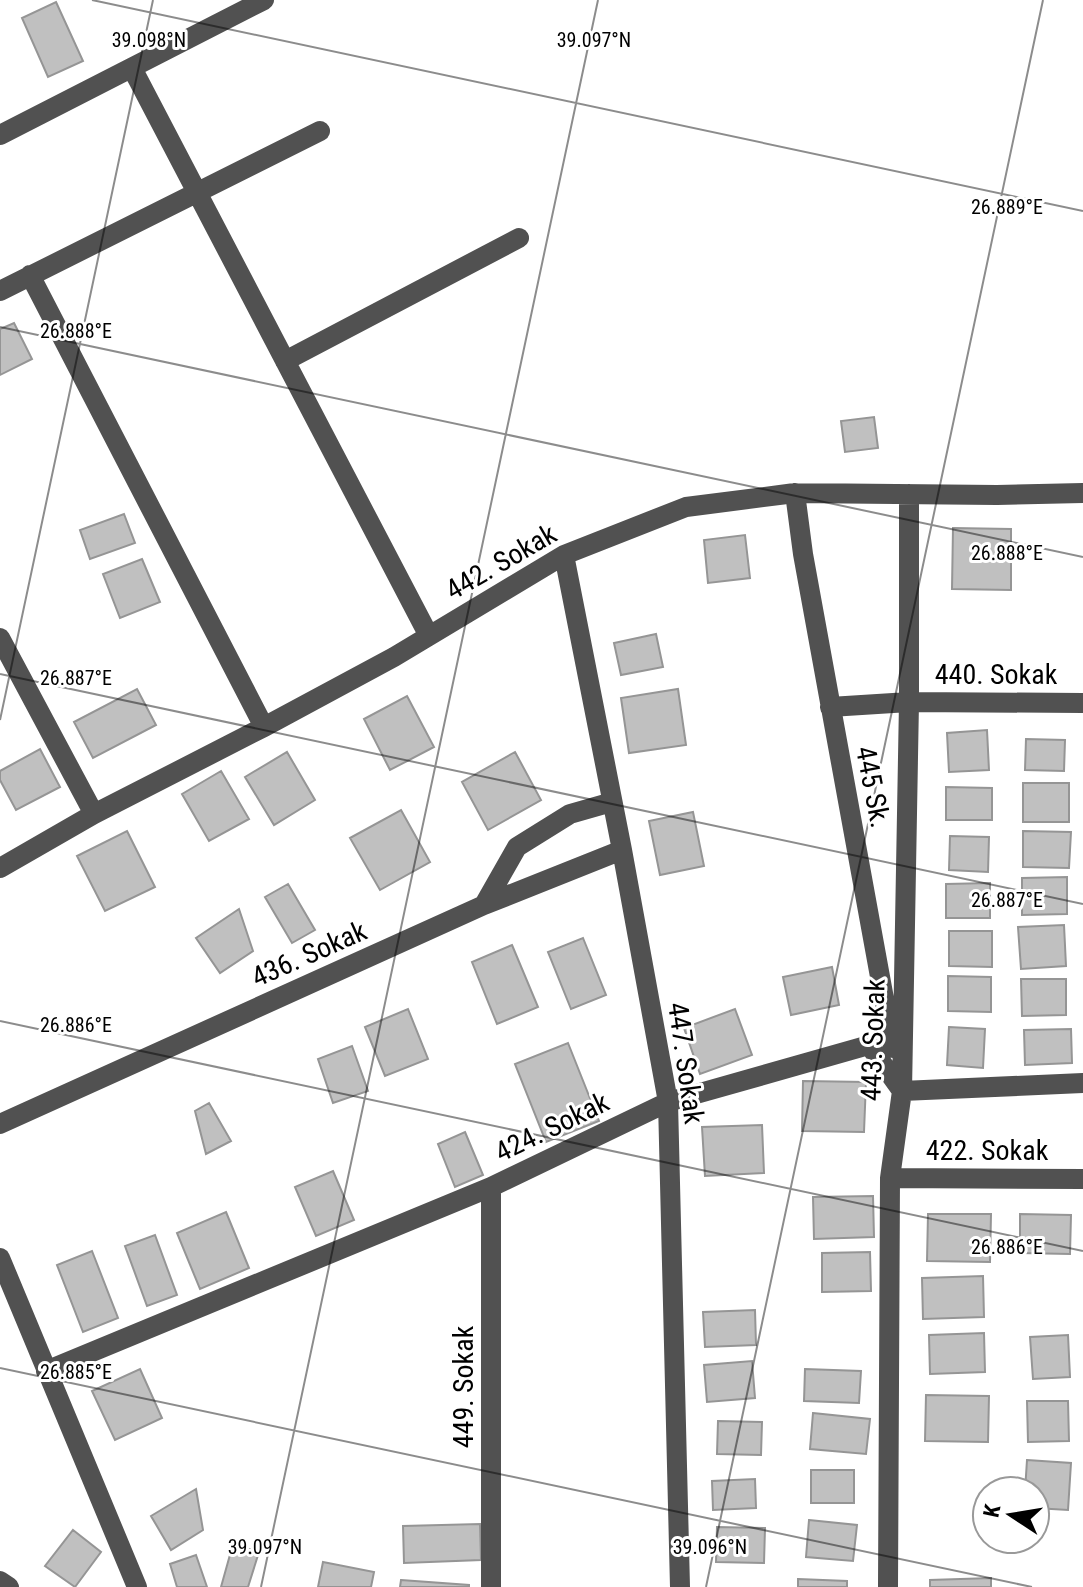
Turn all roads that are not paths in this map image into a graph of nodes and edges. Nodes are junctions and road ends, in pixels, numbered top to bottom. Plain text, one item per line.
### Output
1 (264, 0) edge
2 (132, 68) junction
3 (320, 131) dead end
4 (0, 135) edge
5 (198, 193) junction
6 (519, 238) dead end
7 (30, 275) junction
8 (0, 291) edge
9 (285, 361) junction
10 (795, 493) junction
11 (1083, 493) edge
12 (909, 494) junction
13 (564, 555) junction
14 (429, 636) junction
15 (0, 638) edge
16 (909, 702) junction
17 (1083, 703) edge
18 (830, 707) junction
19 (264, 727) junction
20 (612, 802) junction
21 (94, 814) junction
22 (622, 850) junction
23 (0, 868) edge
24 (484, 905) junction
25 (1083, 1083) edge
26 (902, 1091) junction
27 (668, 1102) junction
28 (0, 1124) edge
29 (890, 1178) junction
30 (1083, 1179) edge
31 (491, 1187) junction
32 (0, 1258) edge
33 (46, 1371) junction
34 (0, 1581) edge
35 (9, 1587) edge
36 (137, 1587) edge
37 (491, 1587) edge
38 (680, 1587) edge
39 (888, 1587) edge

1 - 2 street
2 - 4 street
2 - 5 street
3 - 5 street
5 - 7 street
5 - 9 street
6 - 9 street
7 - 8 street
7 - 19 street
9 - 14 street
10 - 12 street, 442. Sokak
10 - 13 street, 442. Sokak
10 - 18 street, 445 Sk.
11 - 12 street, 442. Sokak
12 - 16 street, 443. Sokak
13 - 14 street, 442. Sokak
13 - 20 street, 447. Sokak
14 - 19 street, 442. Sokak
15 - 21 street
16 - 17 street, 440. Sokak
16 - 18 street, 440. Sokak
16 - 26 street, 443. Sokak
18 - 26 street, 445 Sk.
19 - 21 street, 442. Sokak
20 - 22 street, 447. Sokak
20 - 24 street
21 - 23 street, 442. Sokak
22 - 24 street, 436. Sokak
22 - 27 street, 447. Sokak
24 - 28 street, 436. Sokak
25 - 26 street
26 - 27 street, 424. Sokak
26 - 29 street, 443. Sokak
27 - 31 street, 424. Sokak
27 - 38 street, 447. Sokak
29 - 30 street, 422. Sokak
29 - 39 street, 443. Sokak
31 - 33 street, 424. Sokak
31 - 37 street, 449. Sokak
32 - 33 street
33 - 36 street
34 - 35 street

